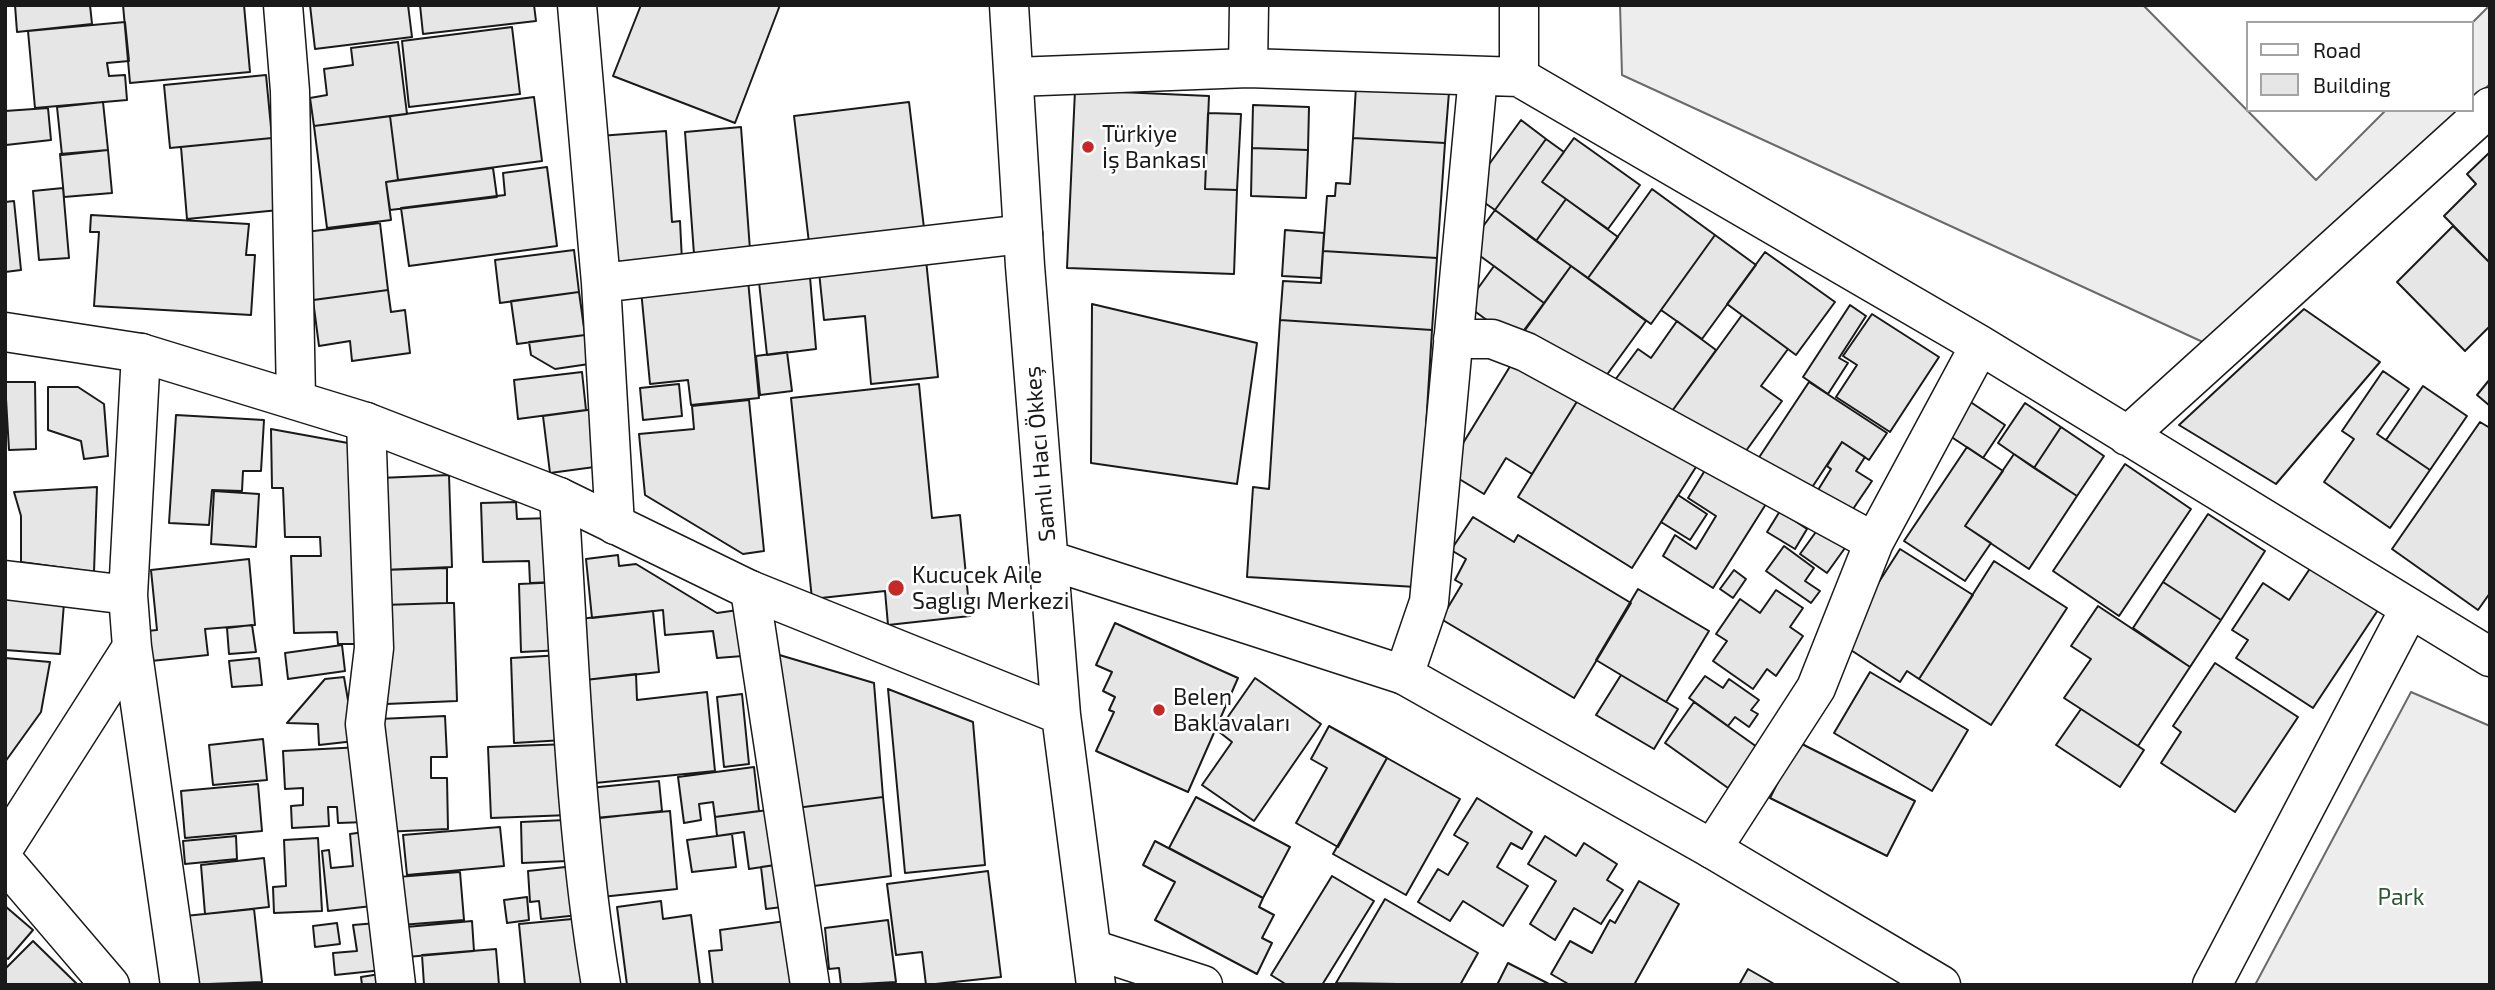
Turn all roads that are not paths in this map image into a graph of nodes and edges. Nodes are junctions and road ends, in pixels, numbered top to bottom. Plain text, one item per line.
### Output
1 (283, 5) edge
2 (577, 5) edge
3 (1009, 5) edge
4 (1249, 5) edge
5 (1518, 5) edge
6 (1248, 68) junction
7 (1478, 76) junction
8 (1015, 77) junction
9 (1519, 77) junction
10 (2490, 107) edge
11 (1023, 234) junction
12 (601, 283) junction
13 (5, 332) edge
14 (1453, 339) junction
15 (1980, 345) junction
16 (141, 353) junction
17 (296, 399) junction
18 (366, 422) junction
19 (2127, 436) junction
20 (559, 497) junction
21 (615, 525) junction
22 (1874, 542) junction
23 (1049, 560) junction
24 (5, 580) edge
25 (750, 590) junction
26 (128, 595) junction
27 (2410, 608) junction
28 (132, 648) junction
29 (2487, 649) edge
30 (1404, 675) junction
31 (1061, 715) junction
32 (5, 846) edge
33 (1712, 849) junction
34 (5, 862) edge
35 (1094, 967) edge
36 (110, 985) edge
37 (180, 985) edge
38 (396, 985) edge
39 (601, 985) edge
40 (810, 985) edge
41 (1203, 985) edge
42 (1941, 985) edge
43 (2212, 985) edge

1 - 17 street
2 - 12 street
3 - 8 street, Samlı Hacı Ökkeş
4 - 6 street
5 - 9 street
6 - 7 street
6 - 8 street
7 - 9 street
7 - 14 street
8 - 11 street, Samlı Hacı Ökkeş
9 - 15 street
10 - 19 street
11 - 12 street
11 - 23 street, Samlı Hacı Ökkeş
12 - 21 street
13 - 16 street
14 - 22 street
14 - 30 street
15 - 19 street
15 - 22 street
16 - 17 street
16 - 26 street
17 - 18 street
18 - 20 street
18 - 38 street
19 - 27 street
20 - 21 street
20 - 39 street
21 - 25 street
22 - 33 street
23 - 30 street
23 - 31 street, Samlı Hacı Ökkeş
24 - 26 street
25 - 31 street
25 - 40 street
26 - 28 street
27 - 29 street
27 - 43 street
28 - 32 street
28 - 37 street
30 - 33 street
31 - 35 street, Samlı Hacı Ökkeş
33 - 42 street
34 - 36 street
35 - 41 street

